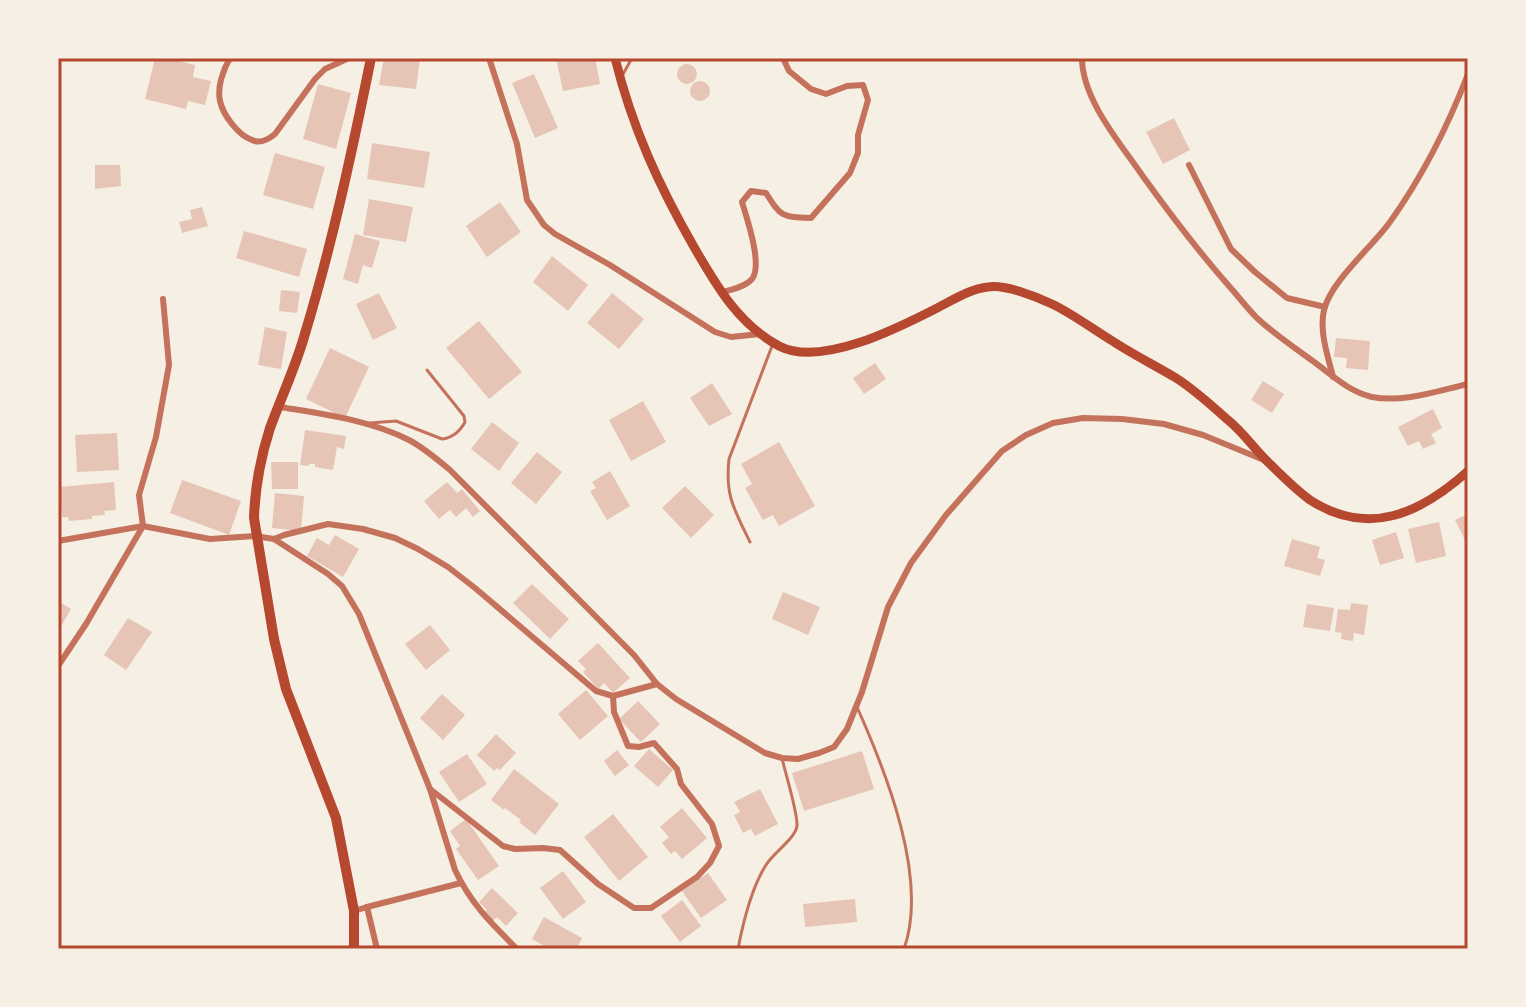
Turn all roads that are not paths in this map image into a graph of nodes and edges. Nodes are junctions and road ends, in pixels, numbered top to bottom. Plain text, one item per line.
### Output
1 (230, 58) edge
2 (349, 58) edge
3 (371, 58) edge
4 (489, 58) edge
5 (615, 58) edge
6 (632, 58) edge
7 (783, 58) edge
8 (1082, 58) edge
9 (1468, 74) edge
10 (620, 80) junction
11 (1189, 165) dead end
12 (721, 292) junction
13 (163, 299) dead end
14 (1325, 307) junction
15 (760, 334) junction
16 (773, 342) junction
17 (427, 370) dead end
18 (1333, 377) junction
19 (1468, 384) edge
20 (280, 407) junction
21 (361, 423) junction
22 (1267, 462) junction
23 (1468, 471) edge
24 (143, 526) junction
25 (255, 536) junction
26 (274, 539) junction
27 (58, 541) edge
28 (750, 542) dead end
29 (58, 666) edge
30 (657, 684) junction
31 (613, 696) junction
32 (856, 706) junction
33 (782, 758) junction
34 (430, 789) junction
35 (461, 883) junction
36 (367, 907) junction
37 (354, 911) junction
38 (354, 949) edge
39 (377, 949) edge
40 (517, 949) edge
41 (738, 949) edge
42 (904, 949) edge

1 - 2 street
3 - 20 main road
4 - 15 street
5 - 10 main road
6 - 10 lane
7 - 12 street
8 - 18 street
9 - 14 street
10 - 12 main road
11 - 14 street
12 - 15 main road
13 - 24 street
14 - 18 street
15 - 16 main road
16 - 22 main road
16 - 28 lane
17 - 21 lane
18 - 19 street
20 - 21 street
20 - 25 main road
21 - 30 street
22 - 23 main road
22 - 32 street
24 - 25 street
24 - 27 street
24 - 29 street
25 - 26 street
25 - 37 main road
26 - 31 street
26 - 34 street
30 - 31 street
30 - 33 street
31 - 34 street
32 - 33 street
32 - 42 lane
33 - 41 lane
34 - 35 street
35 - 36 street
35 - 40 street
36 - 37 street
36 - 39 street
37 - 38 main road

